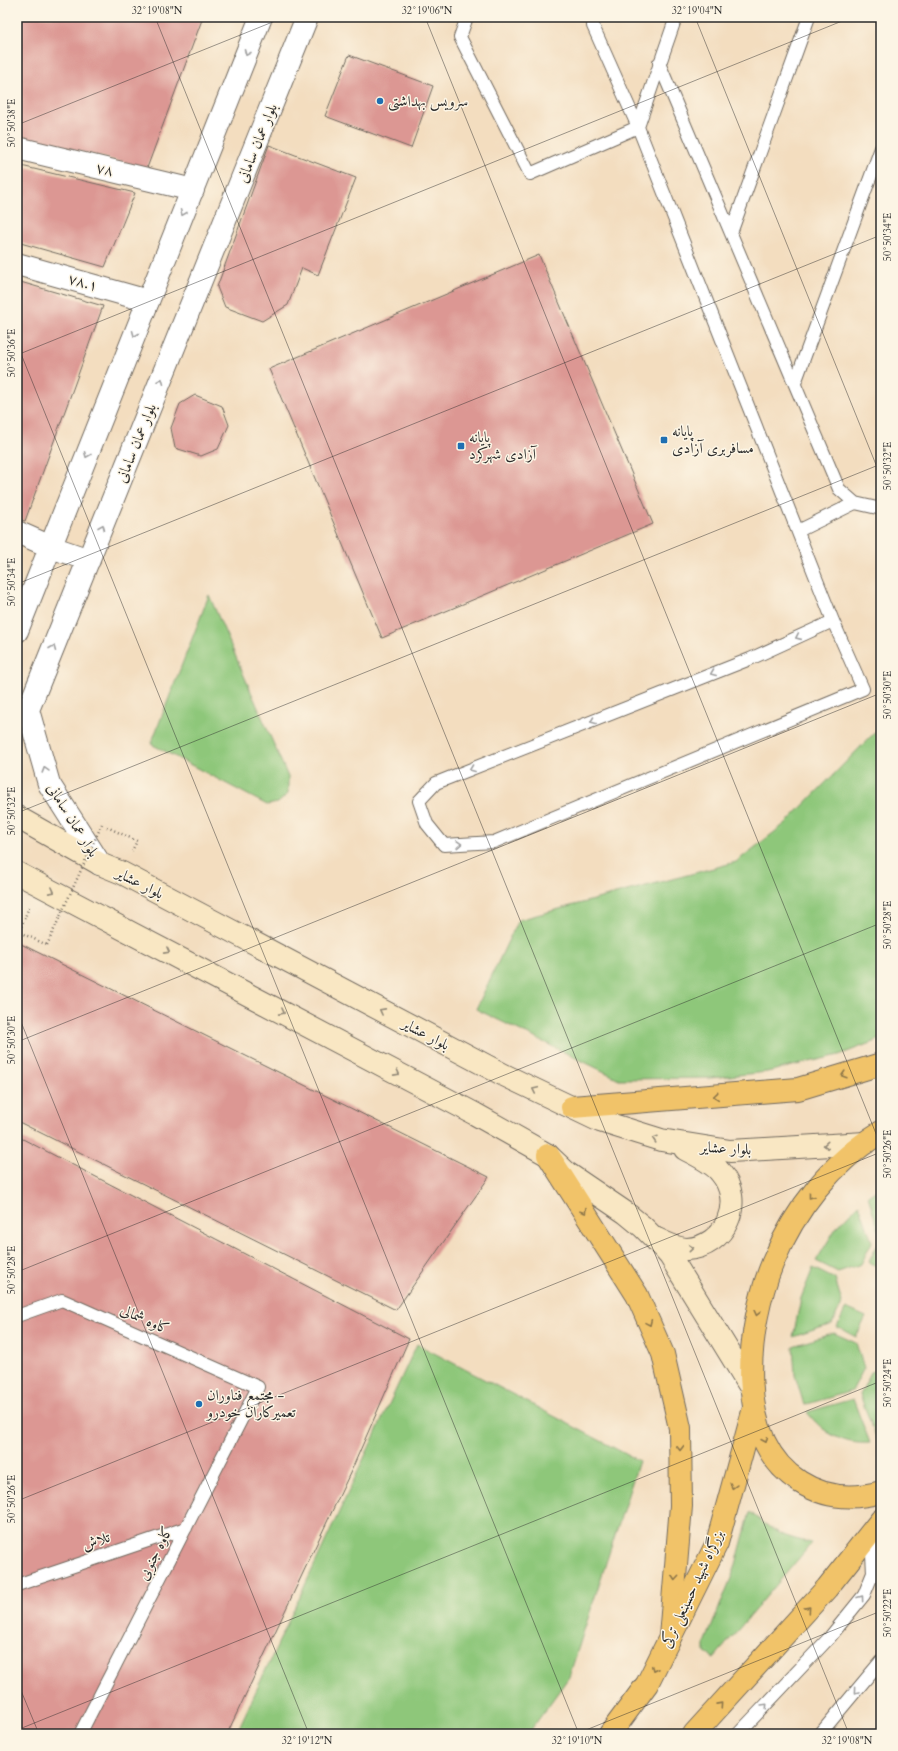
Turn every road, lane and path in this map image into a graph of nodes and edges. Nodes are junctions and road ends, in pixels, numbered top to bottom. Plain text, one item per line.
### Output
1 (261, 17) edge
2 (307, 17) edge
3 (467, 17) edge
4 (593, 17) edge
5 (676, 17) edge
6 (809, 17) edge
7 (659, 63) junction
8 (638, 127) junction
9 (17, 148) edge
10 (881, 148) edge
11 (192, 190) junction
12 (731, 233) junction
13 (17, 264) edge
14 (148, 301) junction
15 (795, 383) junction
16 (855, 503) junction
17 (881, 506) edge
18 (798, 531) junction
19 (17, 532) edge
20 (51, 547) junction
21 (89, 560) junction
22 (833, 621) junction
23 (17, 631) edge
24 (17, 817) edge
25 (137, 841) dead end
26 (100, 864) junction
27 (17, 873) edge
28 (19, 932) dead end
29 (881, 1064) edge
30 (572, 1107) junction
31 (873, 1137) edge
32 (677, 1144) junction
33 (548, 1155) junction
34 (654, 1238) junction
35 (17, 1316) edge
36 (258, 1387) joint
37 (753, 1398) junction
38 (881, 1492) edge
39 (876, 1526) edge
40 (186, 1528) junction
41 (17, 1585) edge
42 (670, 1637) junction
43 (881, 1661) edge
44 (80, 1734) edge
45 (610, 1734) edge
46 (694, 1734) edge
47 (738, 1734) edge
48 (820, 1734) edge

1 -> 11 street
21 -> 2 street, بلوار عمان سامانی
3 - 8 lane
4 - 8 lane
5 - 7 lane
6 - 12 lane
7 - 8 lane
7 - 12 lane
8 - 18 lane
9 - 11 street, ۷۸
10 - 15 lane
11 -> 14 street
12 - 15 lane
13 - 14 street, ۷۸.۱
14 -> 20 street
15 - 16 lane
16 - 17 lane
16 - 18 lane
18 - 22 lane
19 - 20 street
20 - 21 street
20 - 23 street
26 -> 21 street, بلوار عمان سامانی
22 -> 22 lane
24 - 26 main road, بلوار عشایر
25 - 28 path, bridge
30 -> 26 main road, بلوار عشایر
27 -> 33 main road
29 -> 30 main road
32 -> 30 main road, بلوار عشایر
31 -> 32 main road, بلوار عشایر
31 -> 37 main road
34 -> 32 main road
33 - 34 main road
33 -> 42 main road
34 - 37 main road
35 - 36 lane, کاوه شمالی
36 - 40 lane, کاوه جنوبی
37 -> 38 main road
37 -> 42 main road, بزرگراه شهید حسینعلی ترکی
46 -> 39 main road
47 -> 39 lane
40 - 41 lane, تلاش
40 - 44 lane, کاوه جنوبی
42 -> 45 main road, بزرگراه شهید حسینعلی ترکی
43 -> 48 lane

